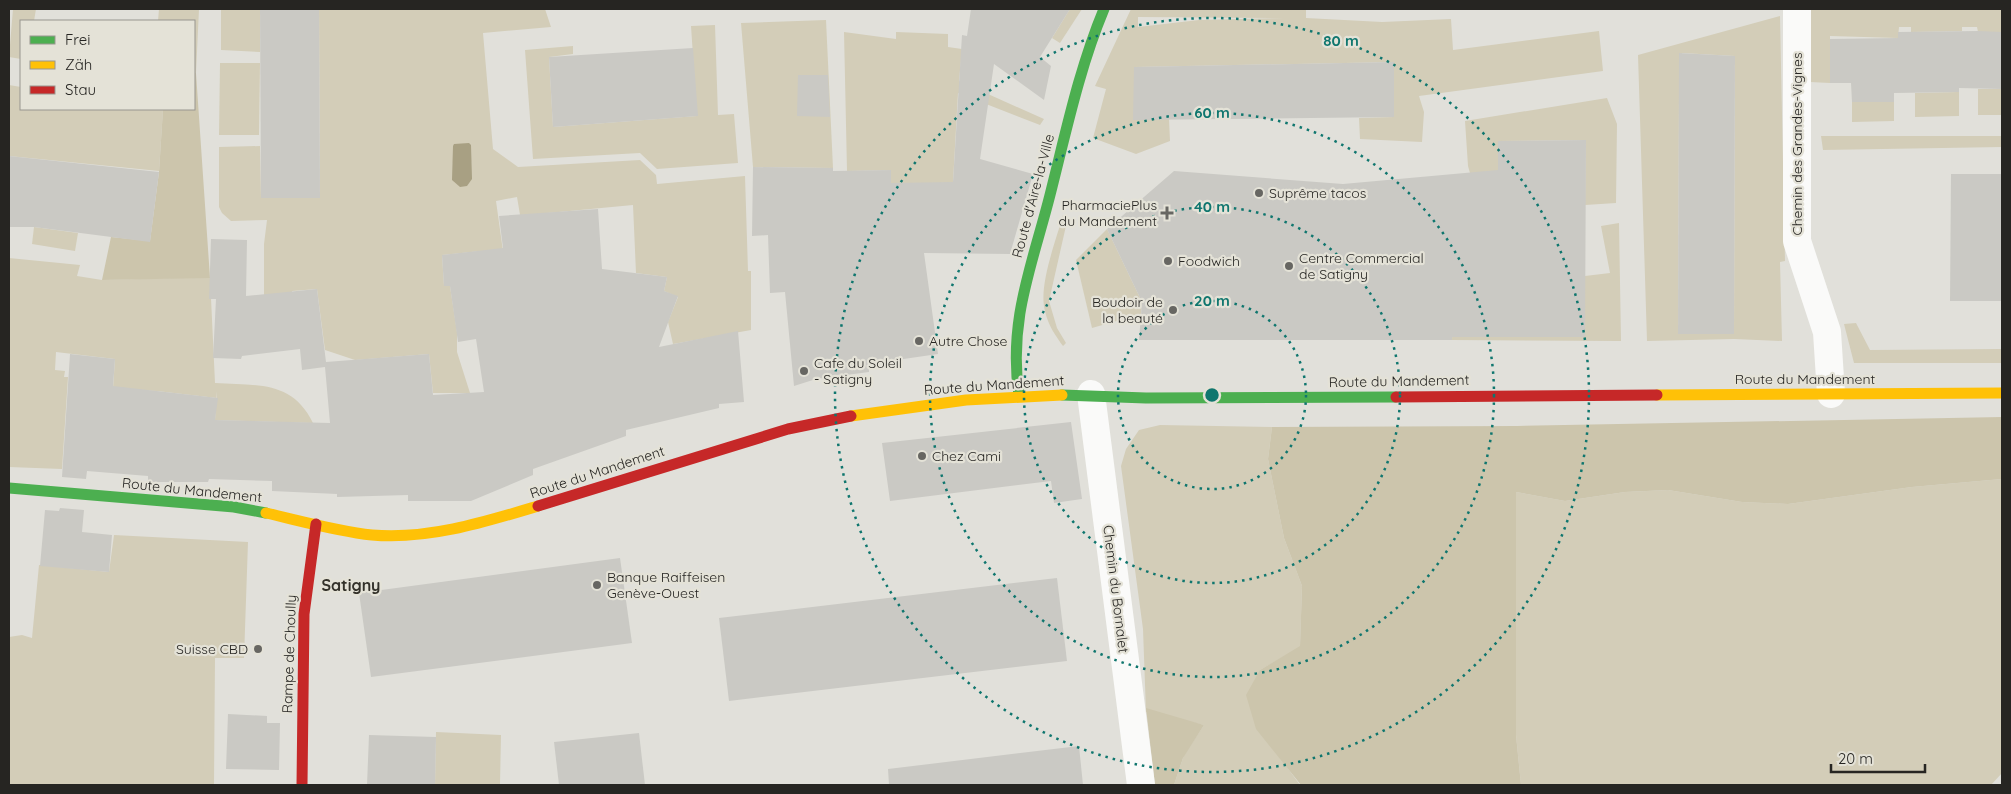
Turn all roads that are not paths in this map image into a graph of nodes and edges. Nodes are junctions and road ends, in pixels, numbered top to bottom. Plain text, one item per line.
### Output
1 (1104, 9) edge
2 (1798, 9) edge
3 (2002, 393) edge
4 (1091, 394) junction
5 (1831, 394) junction
6 (1018, 396) junction
7 (9, 488) edge
8 (316, 524) junction
9 (302, 785) edge
10 (1141, 785) edge

1 - 6 street, Route d'Aire-la-Ville
2 - 5 street, Chemin des Grandes-Vignes
3 - 5 street, Route du Mandement
4 - 5 street, Route du Mandement
4 - 6 street, Route du Mandement
4 - 10 street, Chemin du Bornalet
6 - 8 street, Route du Mandement
7 - 8 street, Route du Mandement
8 - 9 street, Rampe de Choully

